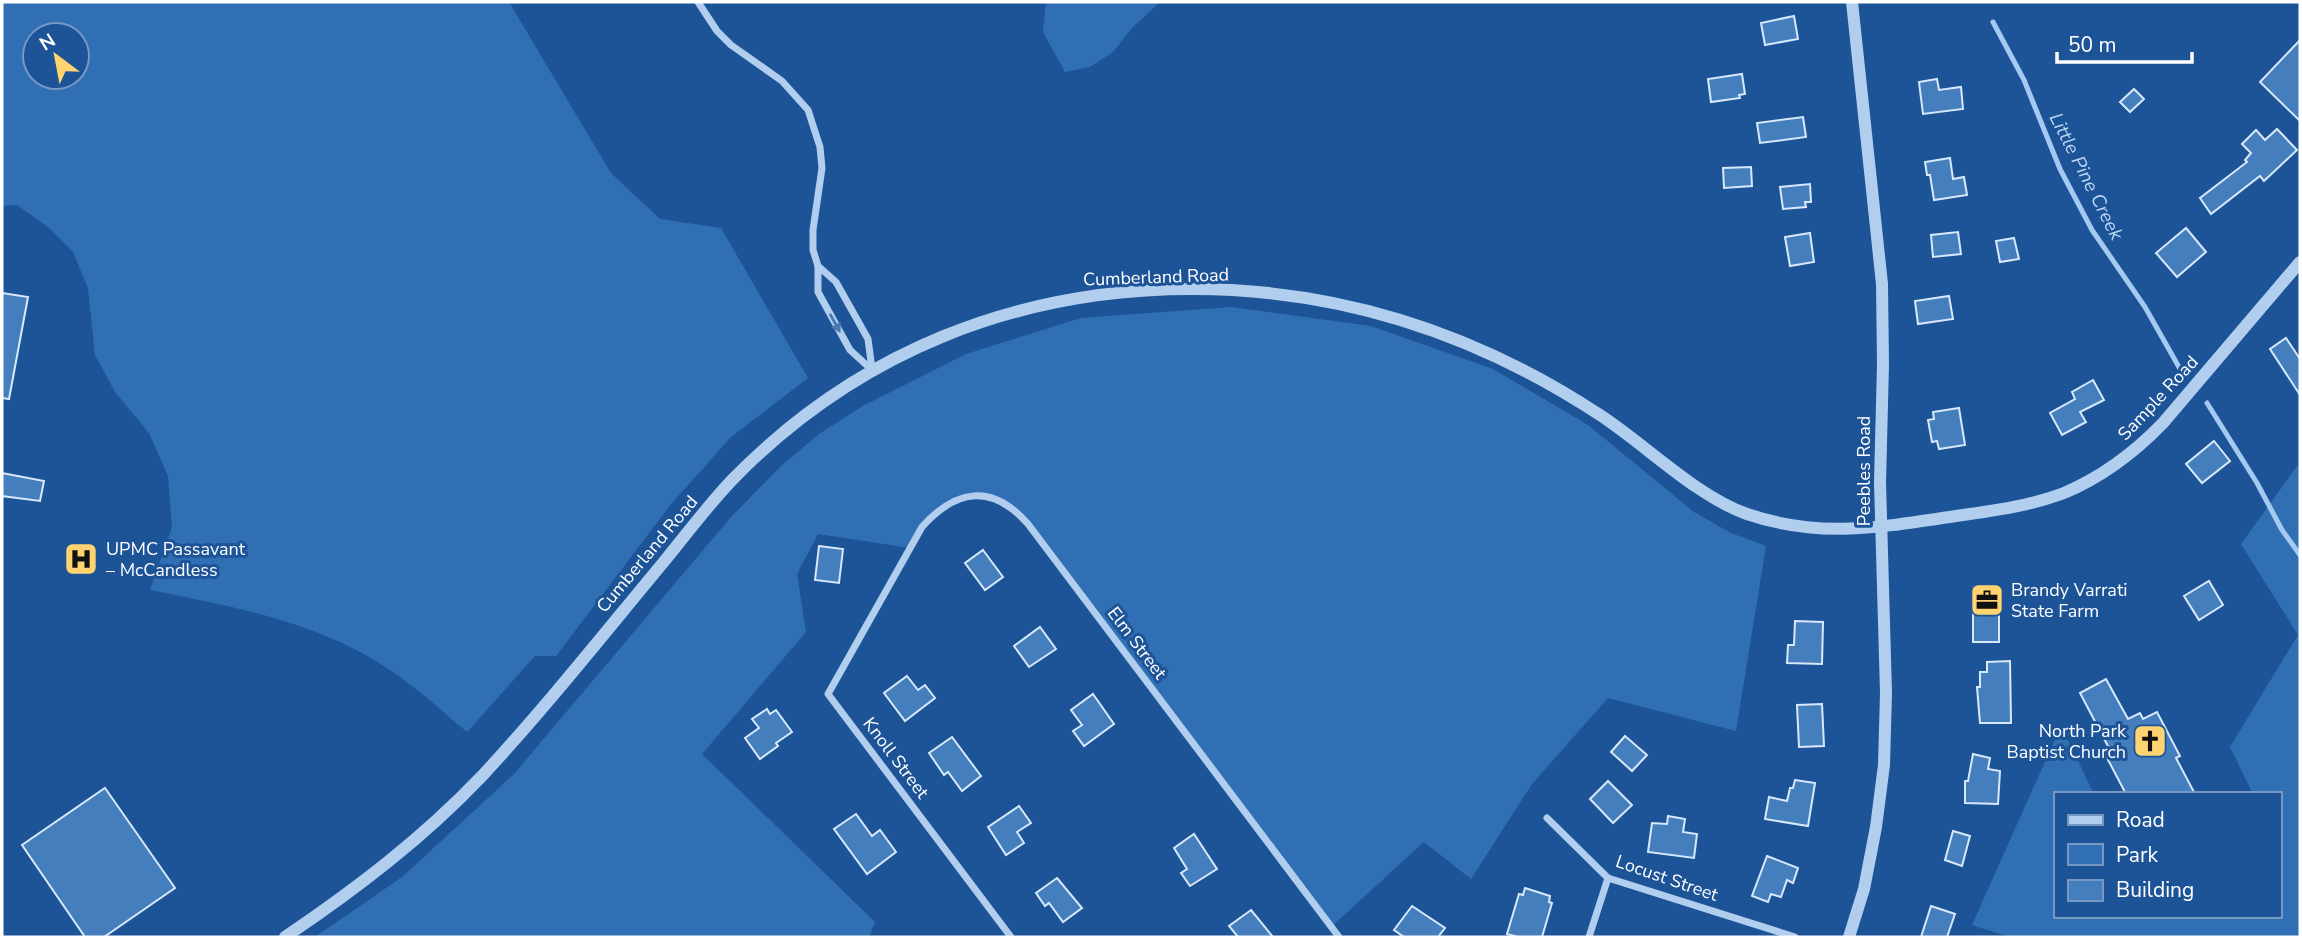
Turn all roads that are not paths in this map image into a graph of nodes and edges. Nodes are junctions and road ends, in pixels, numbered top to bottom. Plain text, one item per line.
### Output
1 (698, 2) edge
2 (1852, 2) edge
3 (818, 266) junction
4 (2298, 269) edge
5 (873, 370) junction
6 (1882, 528) junction
7 (887, 589) joint
8 (1546, 818) dead end
9 (1608, 878) junction
10 (285, 937) edge
11 (1011, 937) edge
12 (1339, 937) edge
13 (1589, 937) edge
14 (1795, 937) edge
15 (1849, 937) edge

1 - 3 street
2 - 6 street, Peebles Road
3 - 5 street
3 -> 5 street
4 - 6 street, Sample Road
5 - 6 street, Cumberland Road
5 - 10 street, Cumberland Road
6 - 15 street, Peebles Road
7 - 11 street, Knoll Street
7 - 12 street, Elm Street
8 - 9 street, Locust Street
9 - 13 street
9 - 14 street, Locust Street

